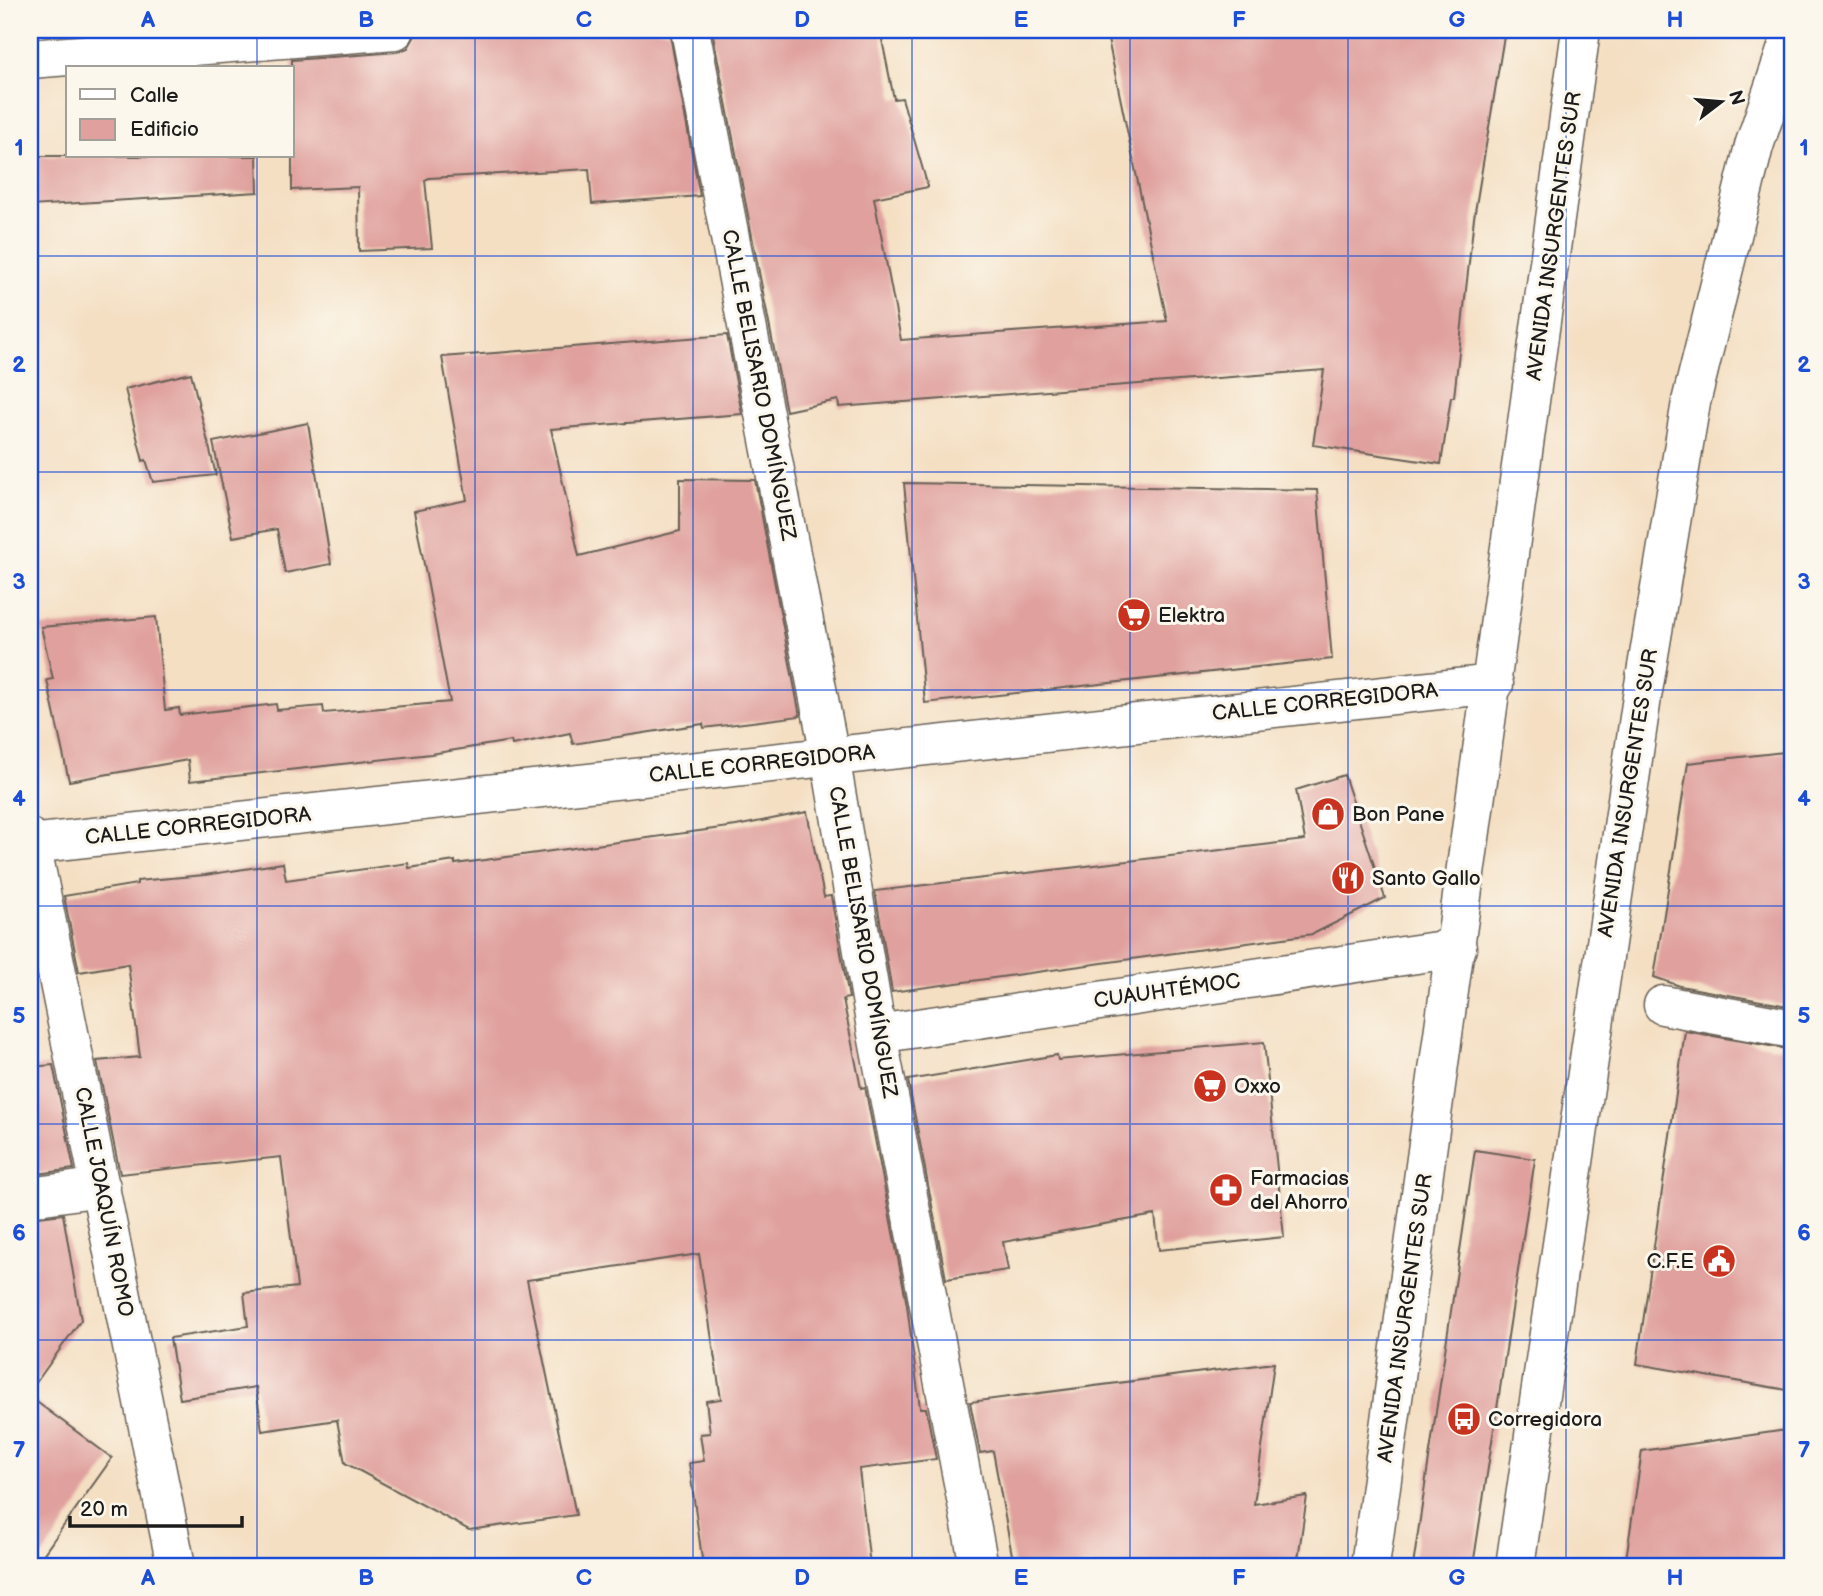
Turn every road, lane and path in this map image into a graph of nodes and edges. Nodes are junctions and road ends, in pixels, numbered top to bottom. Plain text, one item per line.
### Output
1 (395, 30) edge
2 (690, 30) edge
3 (1581, 30) edge
4 (1793, 30) edge
5 (30, 59) edge
6 (1493, 684) junction
7 (830, 757) junction
8 (30, 842) edge
9 (1457, 948) junction
10 (1663, 1005) dead end
11 (1793, 1029) edge
12 (877, 1034) junction
13 (101, 1187) junction
14 (30, 1197) edge
15 (176, 1566) edge
16 (979, 1566) edge
17 (1370, 1566) edge
18 (1515, 1566) edge

1 - 5 street
2 - 7 street, CALLE BELISARIO DOMÍNGUEZ
3 - 6 street, AVENIDA INSURGENTES SUR
4 - 18 street, AVENIDA INSURGENTES SUR
6 - 7 street, CALLE CORREGIDORA
6 - 9 street, AVENIDA INSURGENTES SUR
7 - 8 street, CALLE CORREGIDORA
7 - 12 street, CALLE BELISARIO DOMÍNGUEZ
8 - 13 street, CALLE JOAQUÍN ROMO
9 - 12 street, CUAUHTÉMOC
9 - 17 street, AVENIDA INSURGENTES SUR
10 - 11 street
12 - 16 street, CALLE BELISARIO DOMÍNGUEZ
13 - 14 street
13 - 15 street, CALLE JOAQUÍN ROMO

